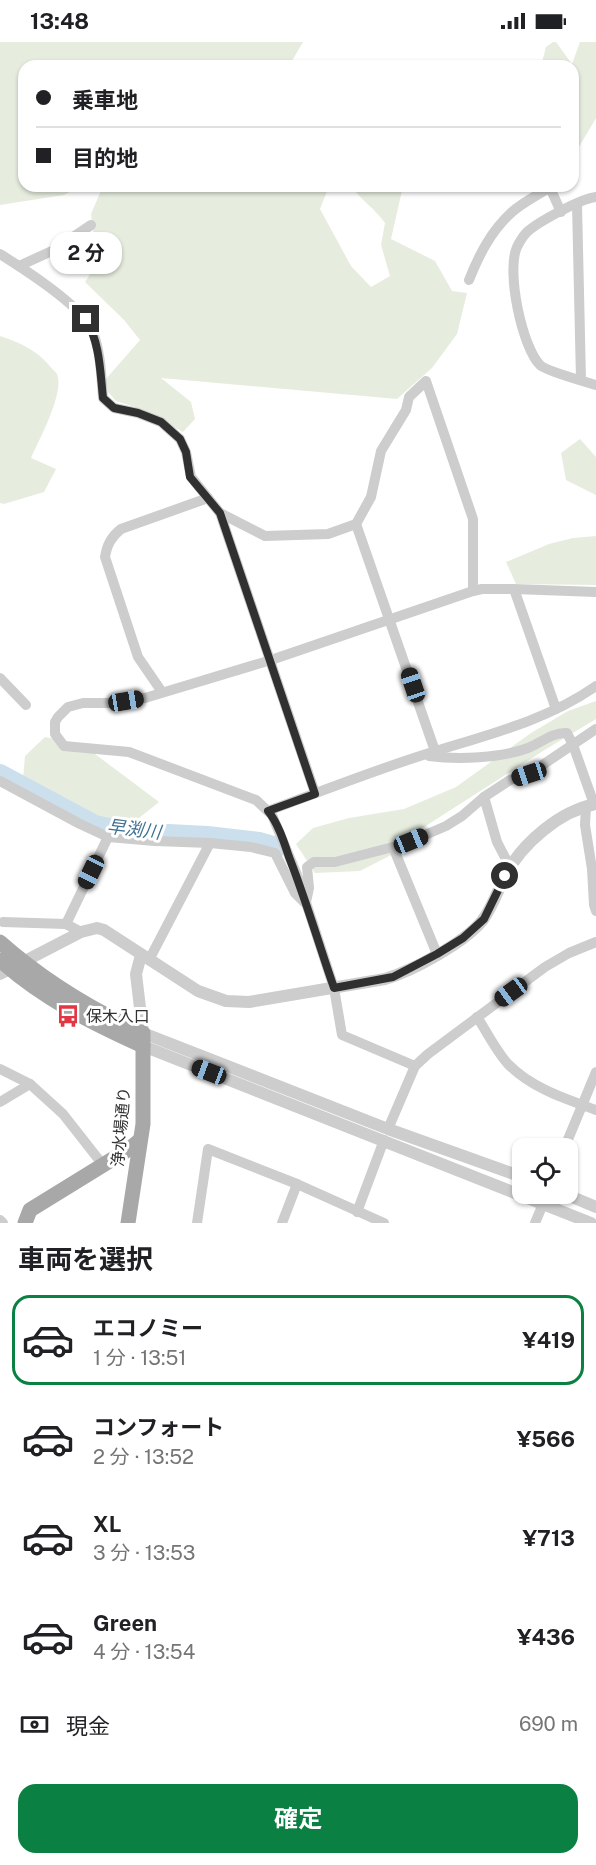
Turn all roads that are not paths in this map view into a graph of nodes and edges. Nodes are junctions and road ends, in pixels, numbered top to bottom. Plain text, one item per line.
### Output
1 (542, 192) edge
2 (552, 192) edge
3 (596, 197) edge
4 (577, 204) junction
5 (561, 212) junction
6 (91, 225) dead end
7 (0, 254) edge
8 (19, 266) junction
9 (469, 280) dead end
10 (581, 380) junction
11 (596, 385) edge
12 (208, 498) junction
13 (220, 513) junction
14 (356, 524) junction
15 (514, 589) junction
16 (473, 591) junction
17 (596, 592) edge
18 (391, 620) junction
19 (271, 660) junction
20 (0, 678) edge
21 (596, 686) edge
22 (162, 692) junction
23 (27, 705) dead end
24 (556, 710) junction
25 (596, 729) edge
26 (571, 740) junction
27 (435, 751) junction
28 (423, 755) junction
29 (0, 781) edge
30 (315, 794) junction
31 (484, 796) junction
32 (592, 805) edge
33 (268, 811) junction
34 (108, 837) junction
35 (210, 843) junction
36 (393, 847) junction
37 (510, 867) junction
38 (306, 903) junction
39 (596, 910) edge
40 (3, 922) dead end
41 (66, 924) junction
42 (81, 932) junction
43 (0, 942) edge
44 (596, 942) edge
45 (437, 954) junction
46 (145, 957) junction
47 (8, 966) edge
48 (334, 988) junction
49 (477, 1017) junction
50 (143, 1040) junction
51 (415, 1066) junction
52 (0, 1069) edge
53 (596, 1072) edge
54 (30, 1084) junction
55 (0, 1102) edge
56 (582, 1105) junction
57 (596, 1110) edge
58 (386, 1135) junction
59 (568, 1138) edge
60 (140, 1140) junction
61 (103, 1165) junction
62 (512, 1174) edge
63 (297, 1185) junction
64 (512, 1190) edge
65 (578, 1199) edge
66 (543, 1204) joint
67 (596, 1207) edge
68 (357, 1212) junction
69 (25, 1223) edge
70 (128, 1223) edge
71 (197, 1223) edge
72 (282, 1223) edge
73 (384, 1223) edge
74 (535, 1223) edge
75 (591, 1223) edge

1 - 9 street
2 - 5 street
3 - 4 street
4 - 5 street
4 - 10 street
5 - 10 street
6 - 8 street
7 - 8 street
8 - 12 street
10 - 11 street
12 - 13 street
12 - 22 street
13 - 14 street
13 - 19 street
14 - 16 street
14 - 18 street
15 - 16 street
15 - 17 street
15 - 24 street
16 - 18 street
18 - 19 street
18 - 27 street
19 - 22 street
19 - 30 street
20 - 23 street
21 - 24 street
22 - 33 street
24 - 27 street
25 - 26 street
26 - 28 street
26 - 31 street
26 - 32 street
27 - 28 street
28 - 30 street
29 - 34 street
30 - 33 street
31 - 36 street
31 - 37 street
32 - 37 street
32 - 39 street
33 - 38 street
34 - 35 street
34 - 41 street
35 - 38 street
35 - 46 street
36 - 38 street
36 - 45 street
37 - 45 street
38 - 48 street
40 - 41 street
41 - 42 street
42 - 46 street
42 - 47 street
43 - 47 main road
44 - 49 street
45 - 48 street
46 - 48 street
46 - 50 street
47 - 50 main road
48 - 51 street
49 - 51 street
49 - 56 street
50 - 58 street
50 - 60 main road, 浄水場通り
51 - 58 street
52 - 54 street
53 - 56 street
54 - 55 street
54 - 61 street
56 - 57 street
56 - 59 street
58 - 62 street
58 - 64 street
58 - 68 street
60 - 61 main road
60 - 70 main road, 浄水場通り
61 - 69 main road
63 - 68 street
63 - 71 street
63 - 72 street
65 - 67 street
66 - 74 street
66 - 75 street
68 - 73 street

